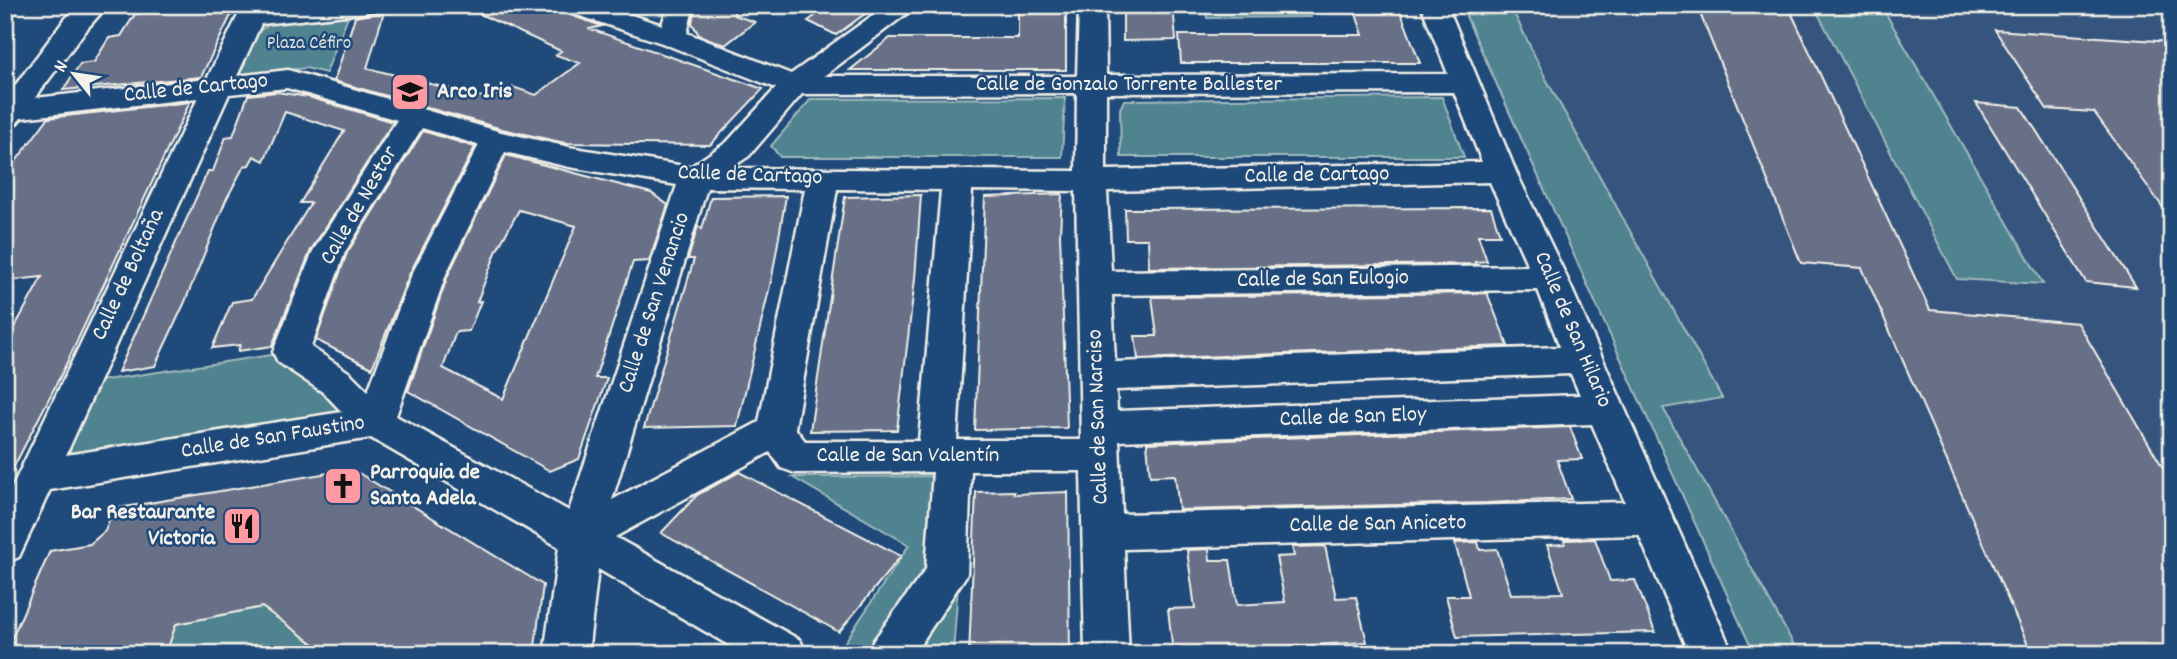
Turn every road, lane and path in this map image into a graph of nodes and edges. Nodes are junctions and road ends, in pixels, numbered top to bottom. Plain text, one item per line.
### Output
1 (95, 5) edge
2 (364, 5) edge
3 (574, 5) edge
4 (681, 5) edge
5 (905, 5) edge
6 (1092, 5) edge
7 (1433, 5) edge
8 (333, 7) edge
9 (253, 11) edge
10 (672, 37) junction
11 (1464, 83) junction
12 (794, 85) junction
13 (216, 86) junction
14 (1092, 86) junction
15 (9, 115) edge
16 (415, 115) junction
17 (496, 140) junction
18 (1502, 172) junction
19 (695, 178) junction
20 (823, 179) junction
21 (957, 180) junction
22 (1091, 181) junction
23 (1550, 278) junction
24 (1095, 283) junction
25 (1583, 360) junction
26 (1098, 377) junction
27 (1605, 408) junction
28 (375, 422) junction
29 (776, 431) junction
30 (1100, 441) junction
31 (945, 456) junction
32 (37, 477) junction
33 (1654, 518) junction
34 (1103, 532) junction
35 (581, 536) junction
36 (5, 545) edge
37 (566, 654) edge
38 (785, 654) edge
39 (889, 654) edge
40 (1107, 654) edge
41 (1711, 654) edge

1 - 15 street
2 - 8 street
3 - 10 street
4 - 10 street
5 - 12 street
6 - 14 street, Calle de San Narciso
7 - 11 street, Calle de San Hilario
8 - 9 street
9 - 13 street, Calle de Boltaña
10 - 12 street
11 - 14 street, Calle de Gonzalo Torrente Ballester
11 - 18 street, Calle de San Hilario
12 - 14 street, Calle de Gonzalo Torrente Ballester
12 - 19 street
13 - 15 street, Calle de Cartago
13 - 16 street, Calle de Cartago
13 - 32 street, Calle de Boltaña
14 - 22 street, Calle de San Narciso
16 - 17 street, Calle de Cartago
16 - 28 street, Calle de Nestor
17 - 19 street, Calle de Cartago
17 - 28 street
18 - 22 street, Calle de Cartago
18 - 23 street, Calle de San Hilario
19 - 20 street, Calle de Cartago
19 - 35 street, Calle de San Venancio
20 - 21 street, Calle de Cartago
20 - 29 street
21 - 22 street, Calle de Cartago
21 - 31 street
22 - 24 street, Calle de San Narciso
23 - 24 street, Calle de San Eulogio
23 - 25 street, Calle de San Hilario
24 - 26 street, Calle de San Narciso
25 - 26 street
25 - 27 street, Calle de San Hilario
26 - 30 street, Calle de San Narciso
27 - 30 street, Calle de San Eloy
27 - 33 street, Calle de San Hilario
28 - 32 street, Calle de San Faustino
28 - 35 street, Calle de San Faustino
29 - 31 street, Calle de San Valentín
29 - 35 street
30 - 31 street, Calle de San Valentín
30 - 34 street, Calle de San Narciso
31 - 39 street
32 - 36 street, Calle de Boltaña
33 - 34 street, Calle de San Aniceto
33 - 41 street, Calle de San Hilario
34 - 40 street, Calle de San Narciso
35 - 37 street, Calle de San Venancio
35 - 38 street, Calle de San Faustino

